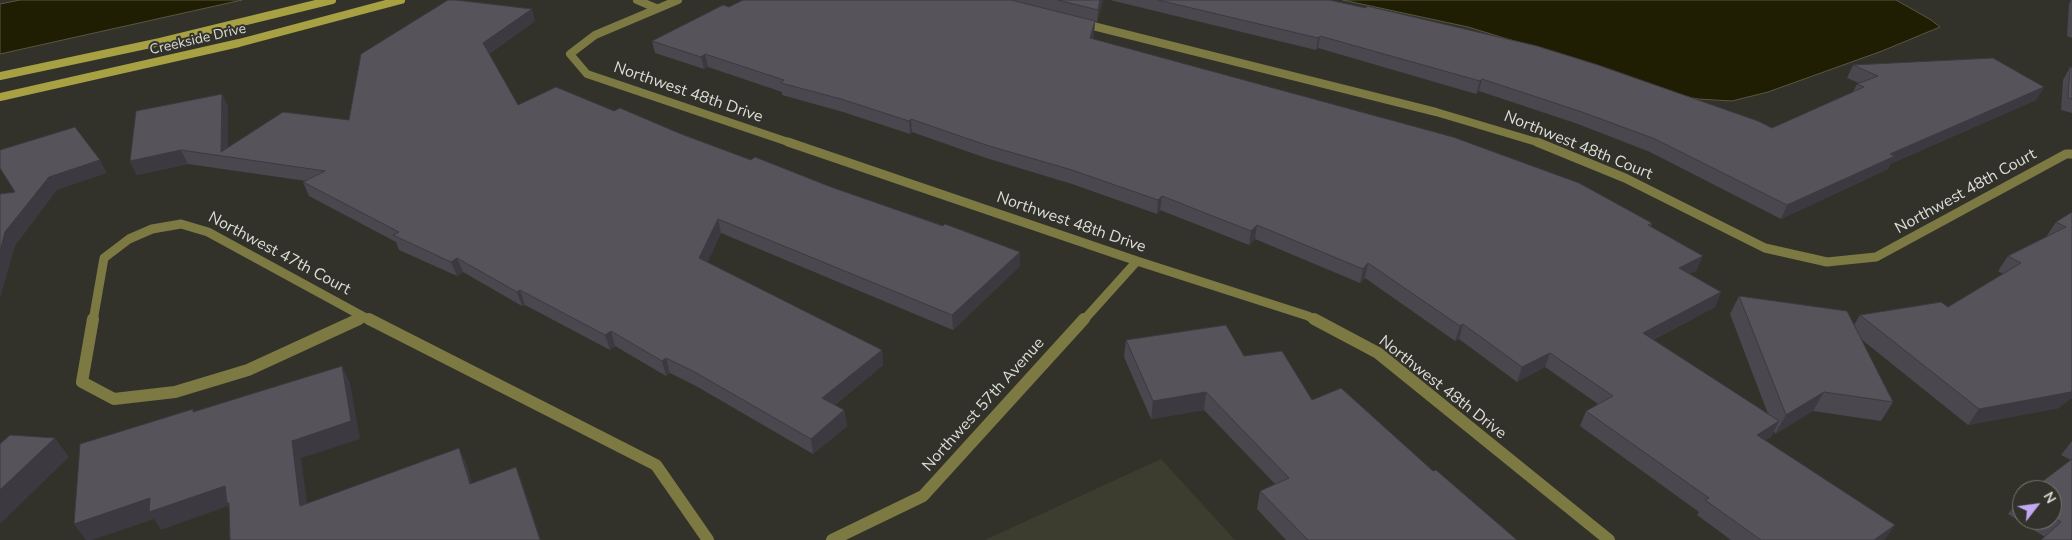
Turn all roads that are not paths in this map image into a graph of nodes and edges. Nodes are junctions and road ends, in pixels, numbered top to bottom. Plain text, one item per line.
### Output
1 (332, 0) edge
2 (401, 0) edge
3 (637, 0) edge
4 (678, 0) edge
5 (656, 8) junction
6 (1074, 21) edge
7 (0, 76) edge
8 (0, 97) edge
9 (2072, 154) edge
10 (1136, 261) junction
11 (364, 317) junction
12 (708, 540) edge
13 (832, 540) edge
14 (1609, 540) edge

1 - 7 street, Creekside Drive
2 - 8 street, Creekside Drive
3 - 5 street
4 - 5 street, Northwest 48th Drive
5 - 10 street, Northwest 48th Drive
6 - 9 street, Northwest 48th Court
10 - 13 street, Northwest 57th Avenue
10 - 14 street, Northwest 48th Drive
11 - 11 street, Northwest 47th Court
11 - 12 street, Northwest 47th Court

